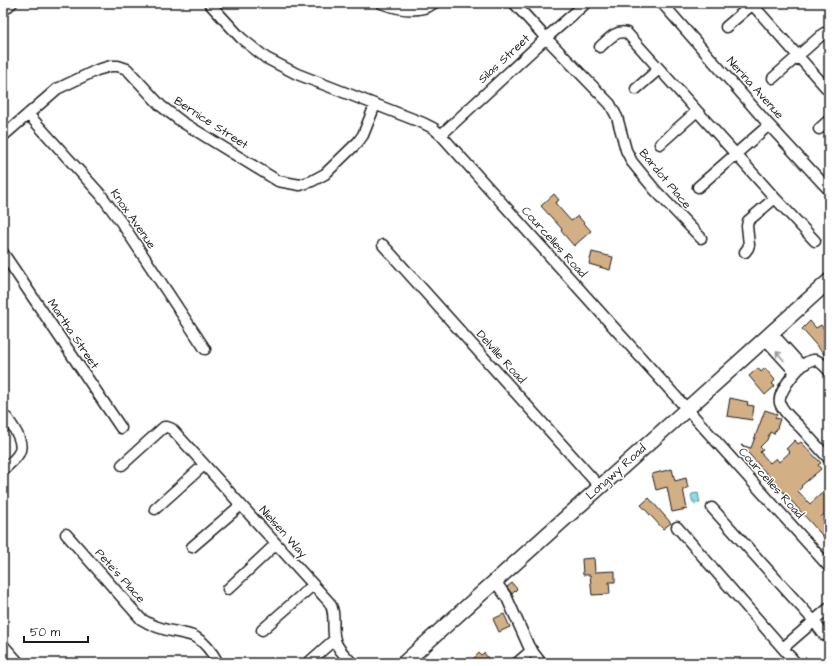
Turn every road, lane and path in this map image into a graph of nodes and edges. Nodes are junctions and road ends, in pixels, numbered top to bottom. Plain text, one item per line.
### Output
1 (210, 3) edge
2 (381, 3) edge
3 (434, 3) edge
4 (514, 3) edge
5 (586, 3) edge
6 (662, 3) edge
7 (752, 4) edge
8 (726, 27) dead end
9 (824, 33) dead end
10 (546, 38) junction
11 (600, 47) dead end
12 (798, 56) junction
13 (659, 69) junction
14 (773, 78) dead end
15 (636, 89) dead end
16 (829, 91) edge
17 (375, 105) junction
18 (697, 111) junction
19 (28, 114) junction
20 (829, 120) edge
21 (769, 124) junction
22 (819, 128) dead end
23 (441, 135) junction
24 (3, 136) edge
25 (660, 144) dead end
26 (735, 153) junction
27 (698, 187) dead end
28 (829, 190) edge
29 (775, 198) junction
30 (701, 238) dead end
31 (815, 241) dead end
32 (383, 245) dead end
33 (744, 252) dead end
34 (3, 254) edge
35 (829, 281) edge
36 (768, 336) junction
37 (205, 348) dead end
38 (799, 369) junction
39 (829, 371) edge
40 (687, 409) junction
41 (7, 418) dead end
42 (121, 428) dead end
43 (829, 459) edge
44 (204, 464) junction
45 (122, 465) dead end
46 (3, 470) edge
47 (600, 487) junction
48 (241, 505) junction
49 (712, 508) dead end
50 (155, 509) dead end
51 (677, 527) dead end
52 (66, 534) dead end
53 (276, 544) junction
54 (192, 547) dead end
55 (829, 567) edge
56 (495, 581) junction
57 (313, 585) junction
58 (228, 589) dead end
59 (829, 608) edge
60 (814, 622) junction
61 (262, 630) dead end
62 (824, 635) dead end
63 (335, 639) junction
64 (3, 645) edge
65 (783, 648) junction
66 (532, 650) junction
67 (794, 661) dead end
68 (19, 663) edge
69 (218, 663) edge
70 (308, 663) edge
71 (352, 663) edge
72 (404, 663) edge
73 (517, 663) edge
74 (541, 663) edge

1 - 17 street, Courcelles Road
2 - 3 street
4 - 10 street
5 - 10 street, Silas Street
6 - 21 street, Nerina Avenue
7 - 8 street
7 - 12 street
9 - 12 street
10 - 23 street, Silas Street
10 - 30 street, Bardot Place
11 - 13 street
12 - 14 street
12 - 16 street
13 - 15 street
13 - 18 street
17 - 19 street, Bernice Street
17 - 23 street, Courcelles Road
18 - 25 street
18 - 26 street
19 - 24 street, Bernice Street
19 - 37 street, Knox Avenue
20 - 22 street
21 - 26 street
21 - 28 street, Nerina Avenue
23 - 40 street, Courcelles Road
26 - 27 street
26 - 29 street
29 - 31 street
29 - 33 street
32 - 47 street, Delville Road
34 - 42 street, Martha Street
35 - 36 street, Longwy Road
36 - 38 street
36 - 40 street, Longwy Road
38 - 39 street
38 - 43 street
40 - 47 street, Longwy Road
40 - 55 street, Courcelles Road
41 - 46 street
44 - 45 street, Nielsen Way
44 - 48 street, Nielsen Way
44 - 50 street
47 - 56 street, Longwy Road
48 - 53 street, Nielsen Way
48 - 54 street
49 - 60 street
51 - 65 street
52 - 69 street, Pete's Place
53 - 57 street, Nielsen Way
53 - 58 street
56 - 66 street
56 - 72 street, Longwy Road
57 - 61 street
57 - 63 street, Nielsen Way
59 - 60 street
60 - 62 street
60 - 65 street
63 - 70 street
63 - 71 street, Nielsen Way
64 - 68 street
65 - 67 street
66 - 73 street
66 - 74 street

